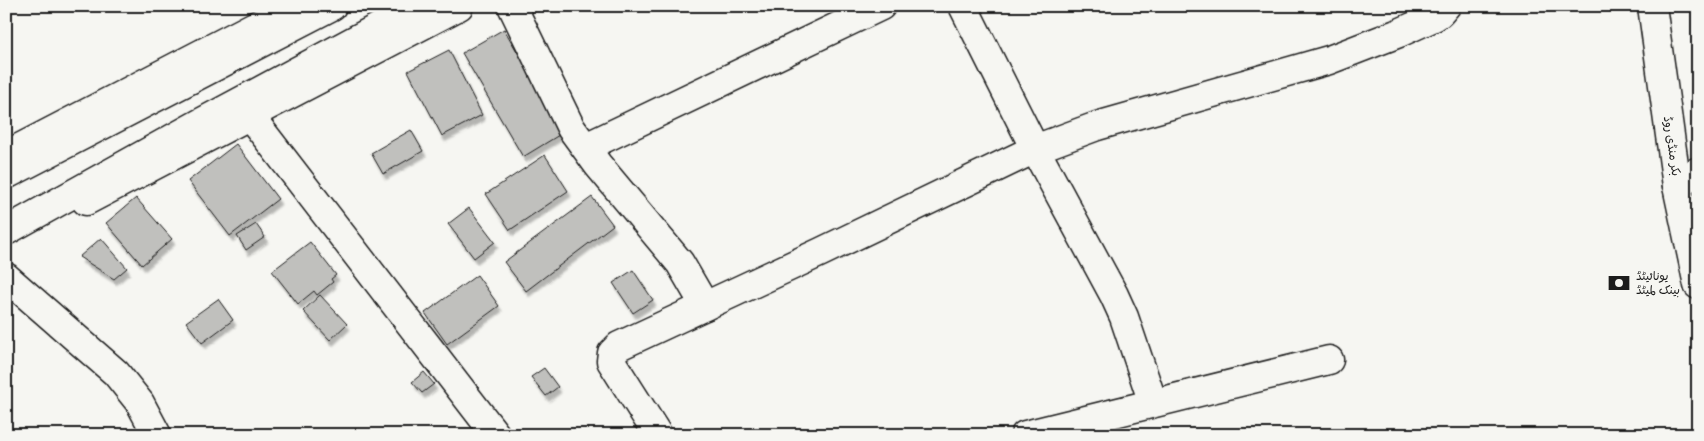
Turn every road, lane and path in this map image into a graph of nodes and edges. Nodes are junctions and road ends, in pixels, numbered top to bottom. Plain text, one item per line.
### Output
1 (293, 6) edge
2 (332, 6) edge
3 (418, 6) edge
4 (459, 6) edge
5 (512, 6) edge
6 (880, 6) edge
7 (964, 6) edge
8 (1446, 6) edge
9 (1652, 6) edge
10 (250, 116) junction
11 (586, 147) junction
12 (1035, 149) junction
13 (6, 155) edge
14 (6, 175) edge
15 (1688, 179) edge
16 (6, 231) edge
17 (6, 243) edge
18 (6, 277) edge
19 (1698, 285) edge
20 (705, 306) junction
21 (1329, 360) dead end
22 (1153, 403) junction
23 (157, 435) edge
24 (496, 435) edge
25 (658, 435) edge
26 (1025, 435) edge

1 - 13 street
2 - 14 street
3 - 16 street
4 - 10 street
5 - 11 street
6 - 11 street
7 - 12 street
8 - 12 street
9 - 15 street, بکر منڈی روڈ
10 - 17 street
10 - 24 street
11 - 20 street
12 - 20 street
12 - 22 street
15 - 19 street, بکر منڈی روڈ
18 - 23 street
20 - 25 street
21 - 22 street
22 - 26 street

